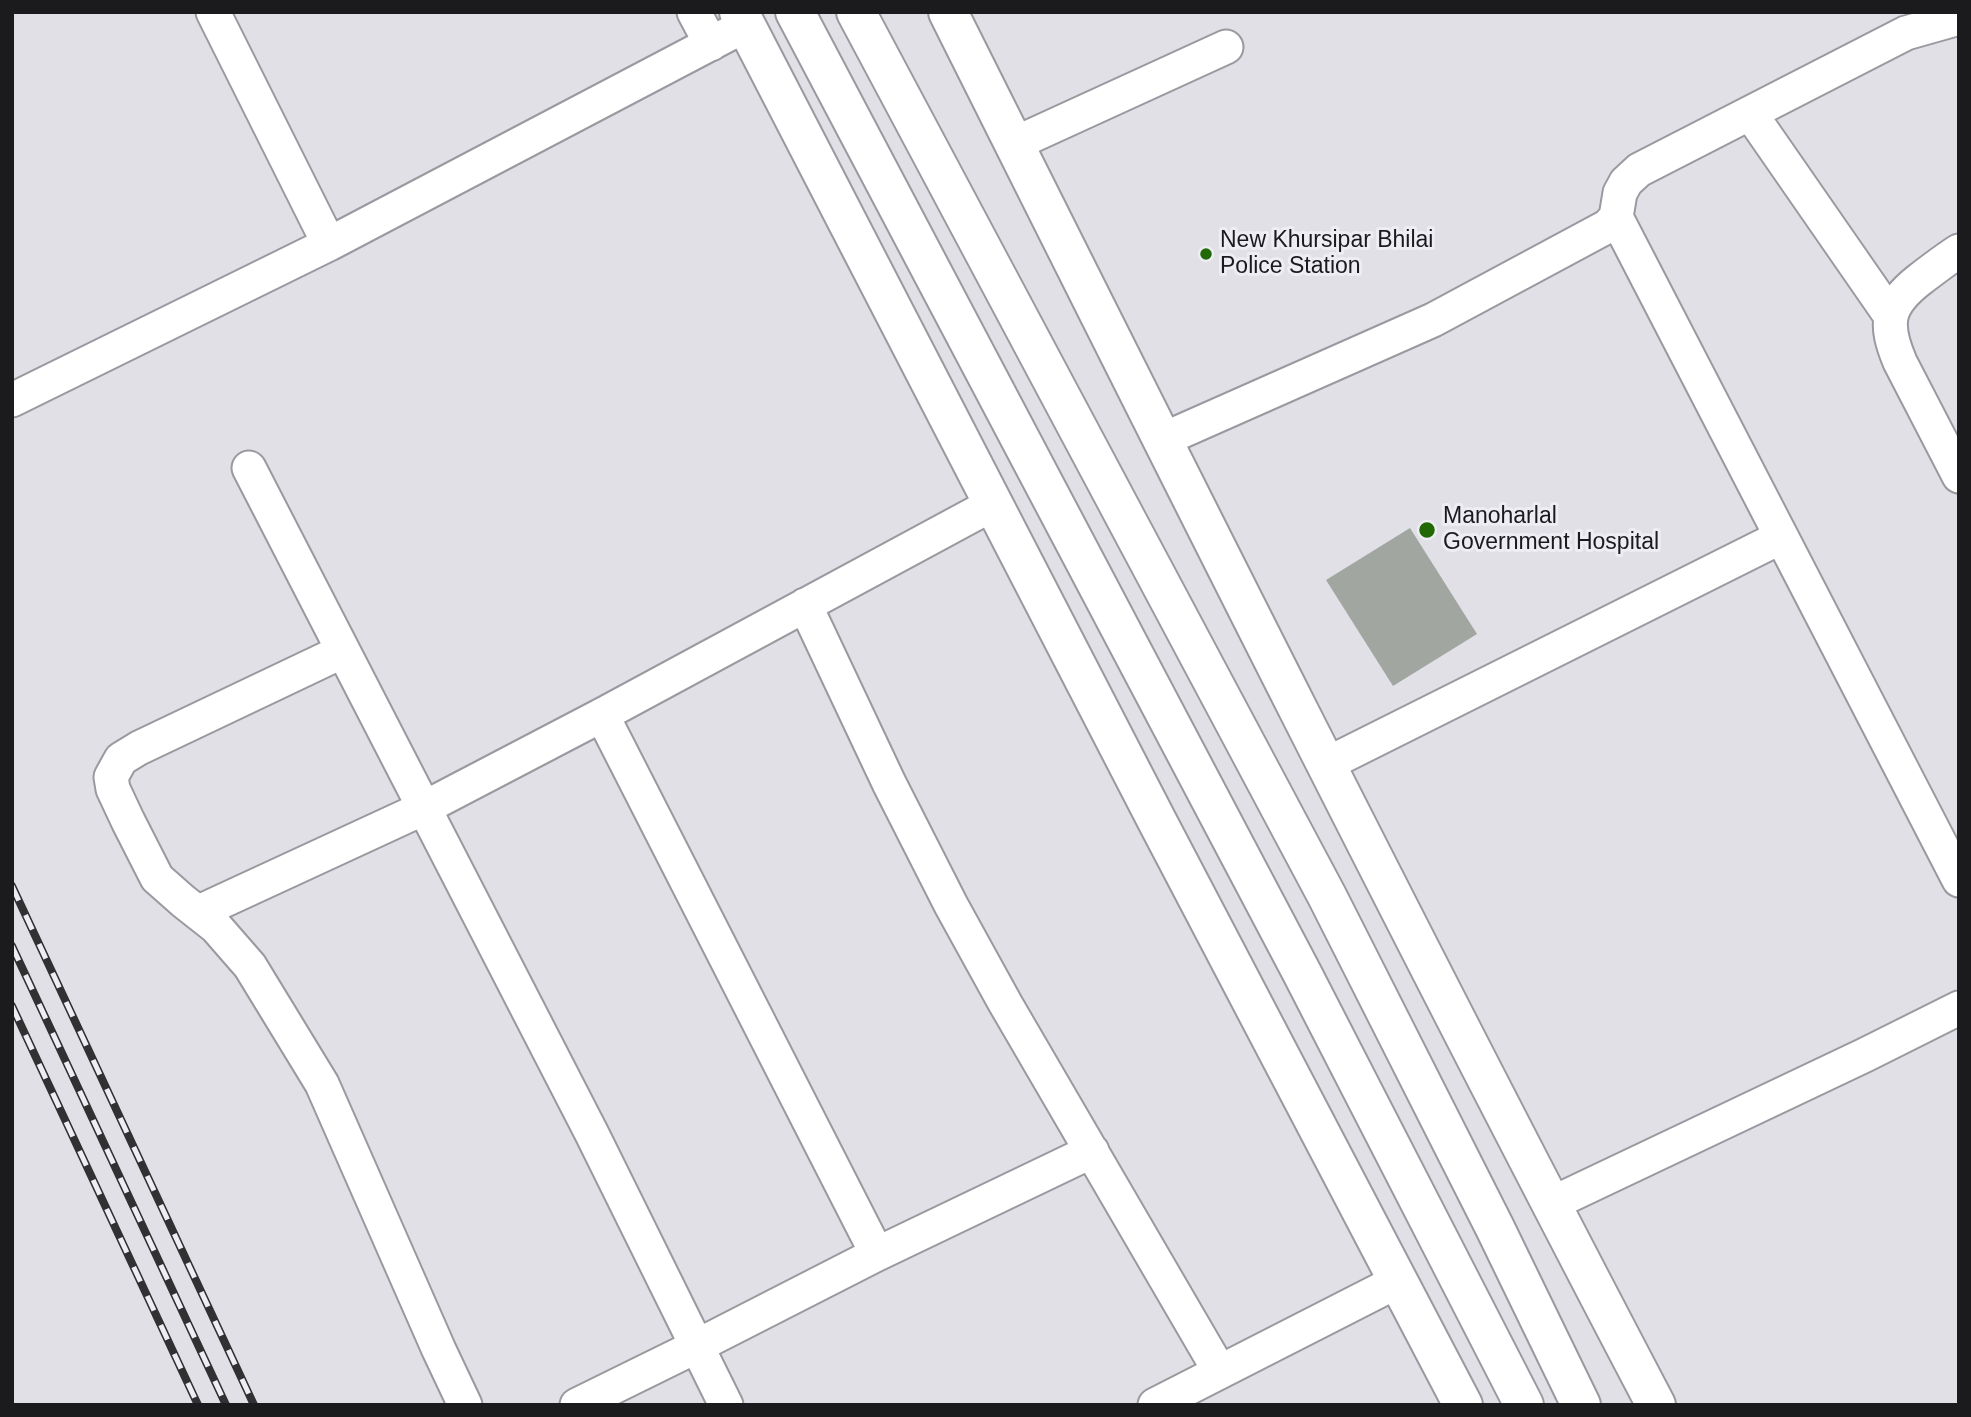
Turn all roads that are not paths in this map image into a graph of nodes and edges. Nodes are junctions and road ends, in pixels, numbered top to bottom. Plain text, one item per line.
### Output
1 (214, 12) edge
2 (694, 12) edge
3 (795, 12) edge
4 (856, 12) edge
5 (948, 12) edge
6 (1959, 18) edge
7 (743, 19) edge
8 (710, 44) junction
9 (1226, 47) dead end
10 (1749, 113) junction
11 (1014, 144) junction
12 (1616, 217) junction
13 (329, 244) junction
14 (1959, 250) edge
15 (1890, 315) junction
16 (12, 400) edge
17 (1162, 440) junction
18 (249, 468) dead end
19 (1959, 476) edge
20 (993, 504) junction
21 (1781, 537) junction
22 (805, 605) junction
23 (343, 652) junction
24 (602, 715) junction
25 (1327, 764) junction
26 (424, 808) junction
27 (1959, 880) edge
28 (199, 912) junction
29 (1959, 1008) edge
30 (1092, 1151) junction
31 (1550, 1204) junction
32 (877, 1254) junction
33 (1398, 1281) junction
34 (697, 1346) junction
35 (1220, 1372) junction
36 (465, 1405) edge
37 (577, 1405) edge
38 (726, 1405) edge
39 (1155, 1405) edge
40 (1463, 1405) edge
41 (1524, 1405) edge
42 (1581, 1405) edge
43 (1656, 1405) edge

1 - 13 street
2 - 8 street
3 - 41 main road
4 - 42 main road
5 - 11 main road
6 - 10 street
7 - 8 street
7 - 20 main road
8 - 13 street
9 - 11 street
10 - 12 street
10 - 15 street
11 - 17 main road
12 - 17 street
12 - 21 street
13 - 16 street
14 - 15 street
15 - 19 street
17 - 25 main road
18 - 23 street
20 - 22 street
20 - 33 main road
21 - 25 street
21 - 27 street
22 - 24 street
22 - 30 street
23 - 26 street
23 - 28 street
24 - 26 street
24 - 32 street
25 - 31 main road
26 - 28 street
26 - 34 street
28 - 36 street
29 - 31 street
30 - 32 street
30 - 35 street
31 - 43 main road
32 - 34 street
33 - 35 street
33 - 40 main road
34 - 37 street
34 - 38 street
35 - 39 street

